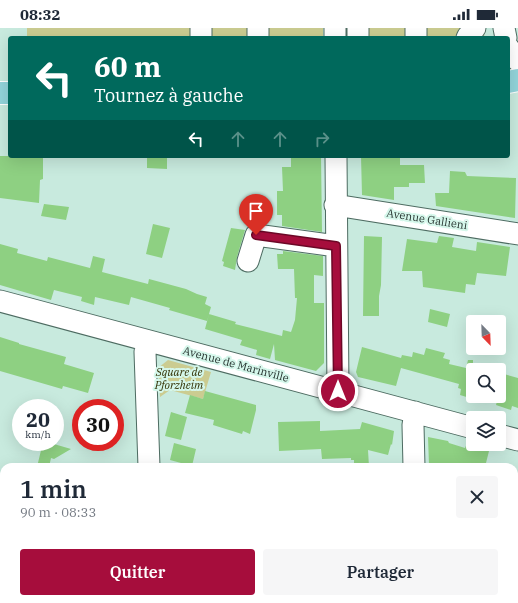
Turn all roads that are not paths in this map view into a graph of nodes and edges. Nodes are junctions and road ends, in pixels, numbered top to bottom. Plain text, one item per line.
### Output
1 (475, 28) edge
2 (469, 36) edge
3 (510, 50) edge
4 (518, 61) edge
5 (336, 158) edge
6 (336, 205) junction
7 (518, 234) edge
8 (336, 246) junction
9 (248, 261) dead end
10 (0, 301) edge
11 (147, 341) junction
12 (338, 391) junction
13 (415, 412) junction
14 (466, 426) edge
15 (506, 436) edge
16 (518, 440) edge
17 (149, 463) edge
18 (414, 463) edge

1 - 2 street
3 - 4 street
5 - 6 street
6 - 7 street, Avenue Gallieni
6 - 8 street
8 - 9 street
8 - 12 street
10 - 11 street, Avenue de Marinville
11 - 12 street, Avenue de Marinville
11 - 17 street
12 - 13 street, Avenue de Marinville
13 - 14 street, Avenue de Marinville
13 - 18 street
15 - 16 street

